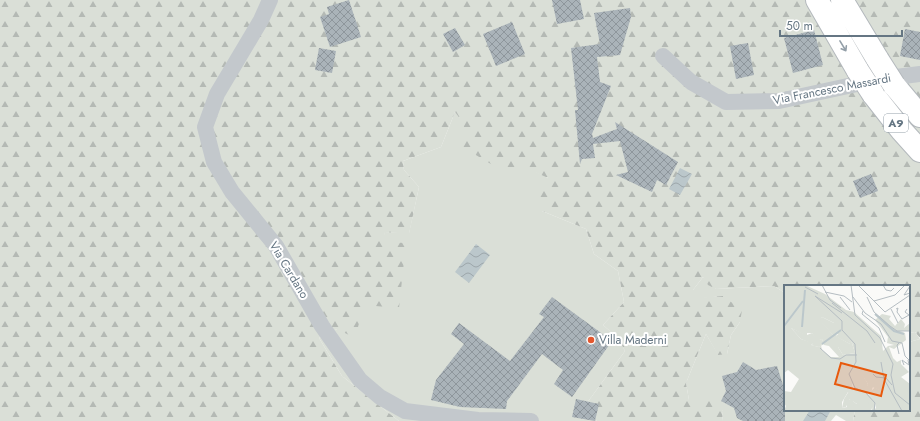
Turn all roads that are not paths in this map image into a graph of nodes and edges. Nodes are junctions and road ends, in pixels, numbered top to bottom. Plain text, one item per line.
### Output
1 (270, 0) edge
2 (817, 0) edge
3 (842, 0) edge
4 (663, 56) dead end
5 (920, 74) edge
6 (920, 116) edge
7 (920, 151) edge
8 (531, 421) edge

1 - 8 street, Via Cardano
2 -> 7 highway, A9, bridge
3 - 6 highway, A9, bridge
4 - 5 street, Via Francesco Massardi

